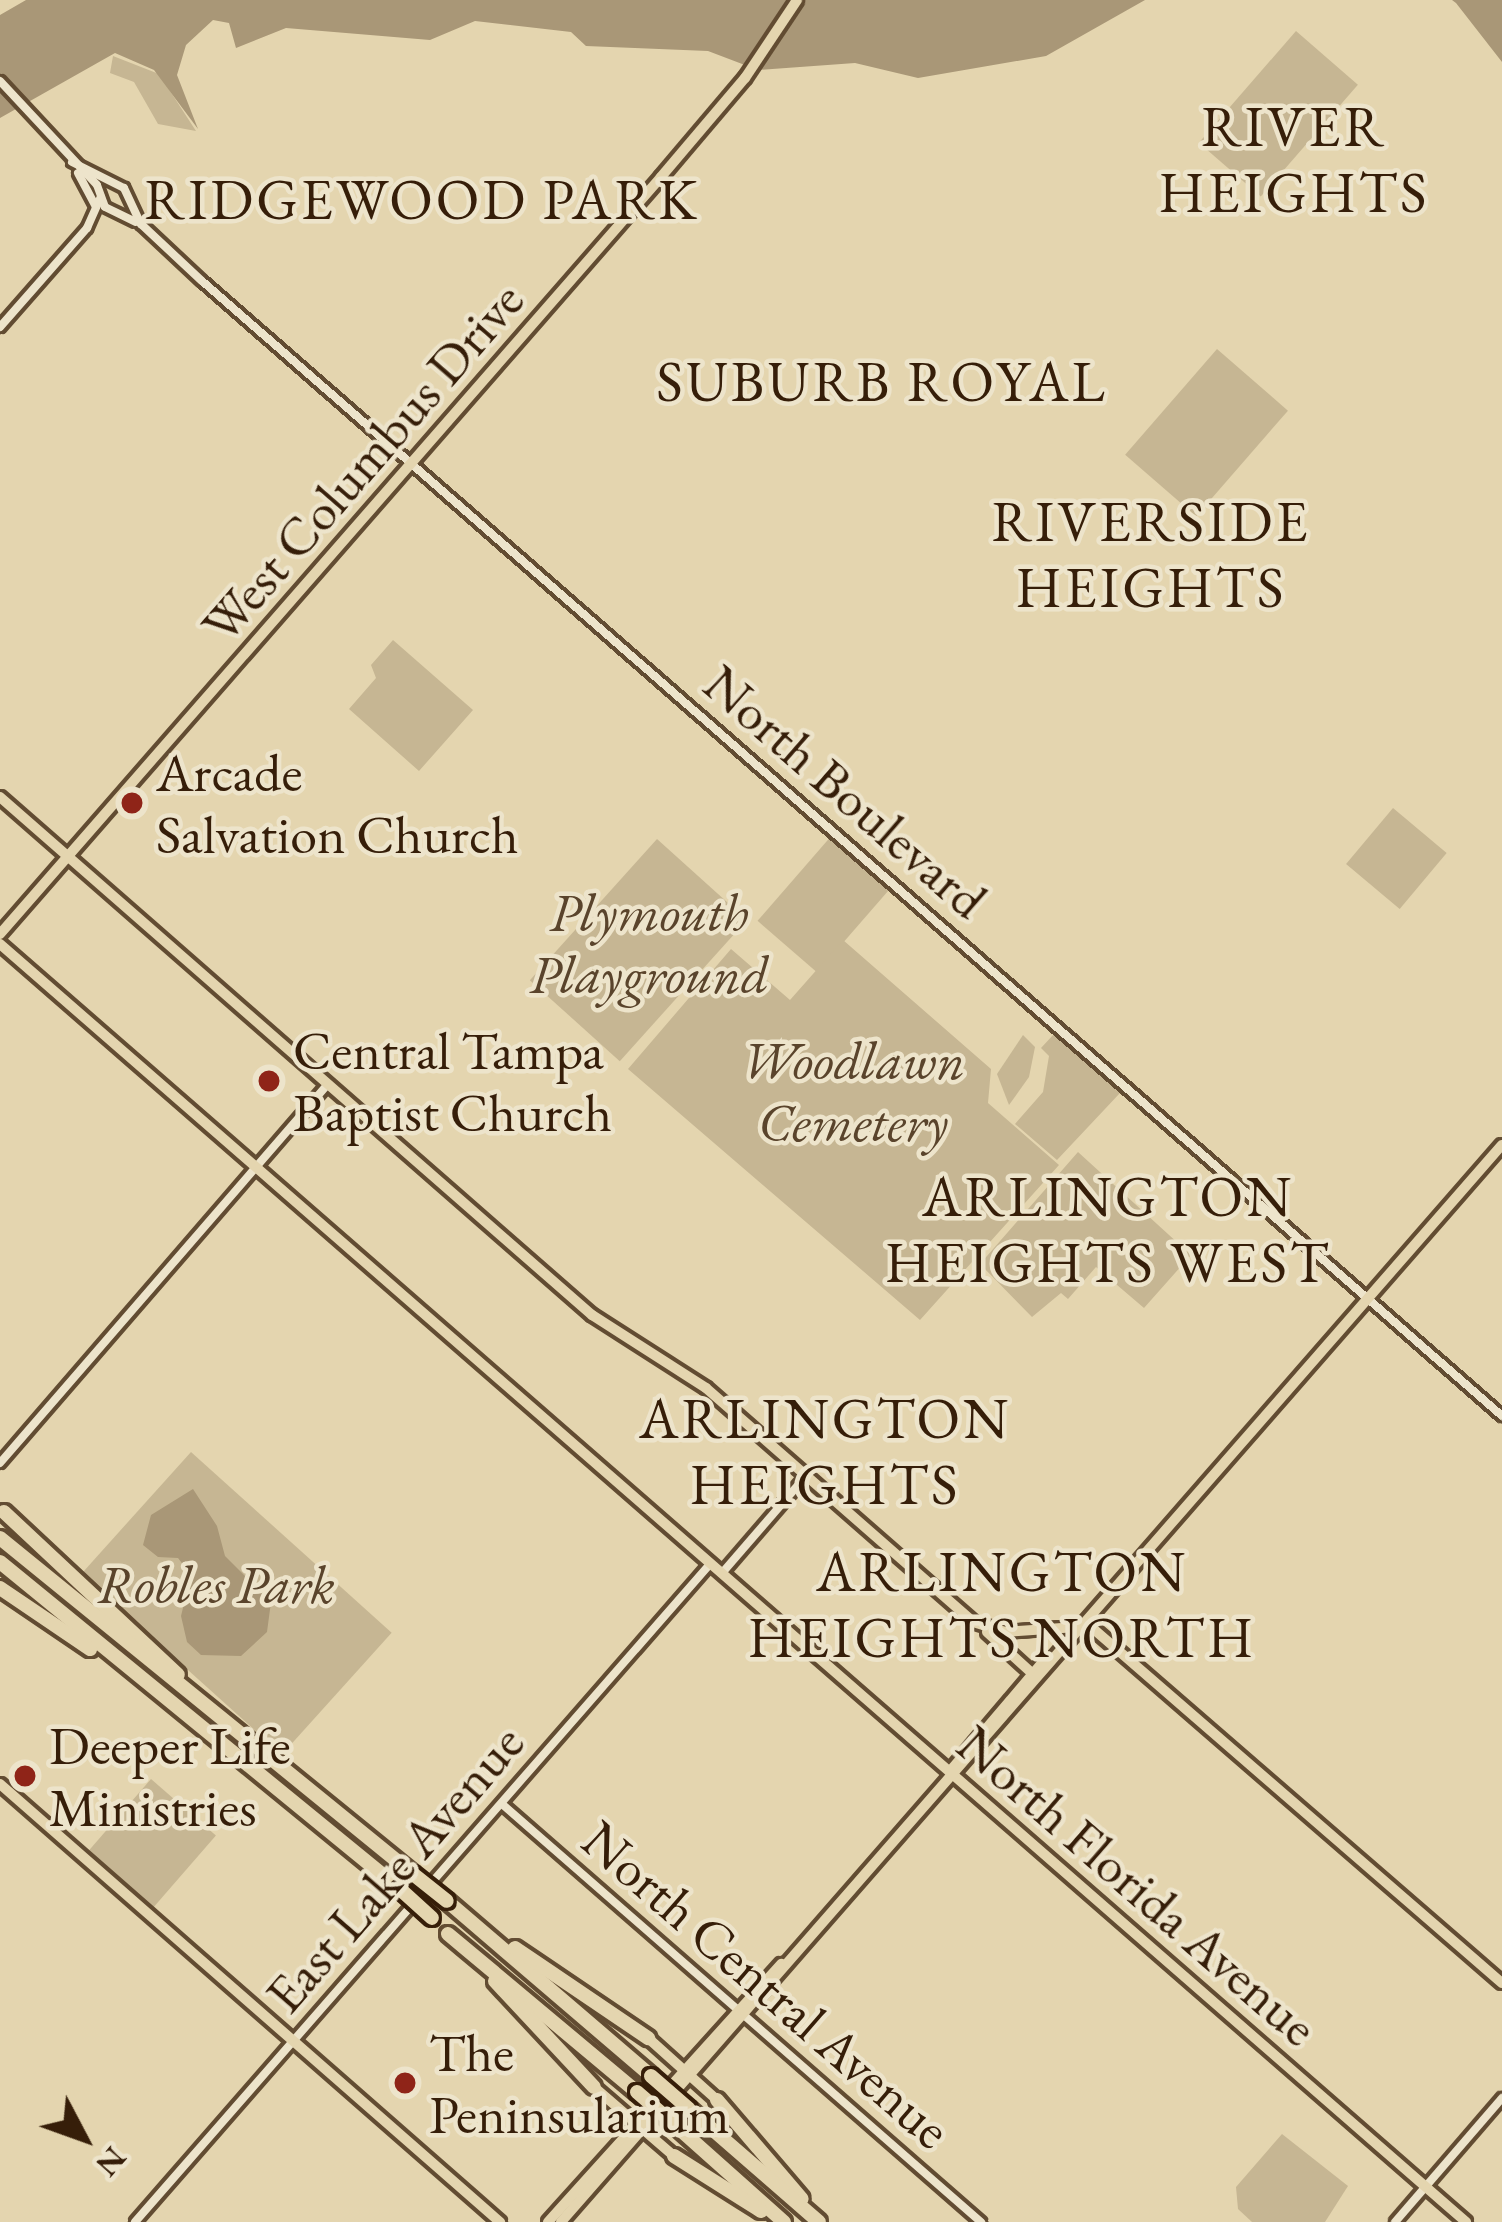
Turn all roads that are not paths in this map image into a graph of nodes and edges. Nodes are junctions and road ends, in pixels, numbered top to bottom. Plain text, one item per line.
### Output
1 (796, 0) edge
2 (0, 81) edge
3 (71, 161) junction
4 (112, 184) junction
5 (101, 195) junction
6 (126, 203) junction
7 (96, 207) junction
8 (112, 211) junction
9 (91, 222) junction
10 (141, 224) junction
11 (0, 327) edge
12 (412, 465) junction
13 (0, 797) edge
14 (68, 856) junction
15 (0, 934) edge
16 (0, 944) edge
17 (328, 1084) junction
18 (1502, 1145) edge
19 (258, 1169) junction
20 (1369, 1298) junction
21 (1502, 1416) edge
22 (0, 1463) edge
23 (806, 1476) junction
24 (2, 1510) edge
25 (0, 1536) edge
26 (0, 1562) edge
27 (710, 1564) junction
28 (722, 1573) junction
29 (0, 1588) edge
30 (1081, 1624) junction
31 (983, 1629) junction
32 (1035, 1675) junction
33 (212, 1740) junction
34 (263, 1757) junction
35 (950, 1773) junction
36 (0, 1784) edge
37 (502, 1804) junction
38 (475, 1923) junction
39 (448, 1934) junction
40 (1502, 1983) edge
41 (741, 2012) junction
42 (648, 2038) joint
43 (294, 2042) junction
44 (699, 2052) junction
45 (668, 2056) junction
46 (686, 2072) junction
47 (594, 2087) joint
48 (1502, 2098) edge
49 (717, 2100) joint
50 (620, 2109) junction
51 (640, 2127) junction
52 (624, 2138) junction
53 (674, 2156) joint
54 (1426, 2186) junction
55 (135, 2222) edge
56 (500, 2222) edge
57 (548, 2222) edge
58 (561, 2222) edge
59 (784, 2222) edge
60 (819, 2222) edge
61 (981, 2222) edge
62 (1395, 2222) edge
63 (1466, 2222) edge

1 - 12 main road, West Columbus Drive
2 - 3 street
3 - 4 street
3 - 5 street
3 - 7 street
4 - 5 street
4 - 6 street, North Boulevard
5 - 7 street
5 - 8 street
6 - 8 street
6 - 10 street, North Boulevard
7 - 9 street
8 - 9 street
8 - 10 street, North Boulevard
9 - 11 street
10 - 12 street, North Boulevard
12 - 14 main road, West Columbus Drive
12 - 20 street, North Boulevard
13 - 14 main road
14 - 15 main road, West Columbus Drive
14 - 17 main road
16 - 19 main road, North Florida Avenue
17 - 19 street
17 - 23 main road
18 - 20 main road
19 - 22 street
19 - 27 main road, North Florida Avenue
20 - 21 street, North Boulevard
20 - 30 main road
23 - 28 street
23 - 31 main road
24 - 34 highway
25 - 34 highway
26 - 33 highway
27 - 28 main road, North Florida Avenue
27 - 37 street, East Lake Avenue
28 - 35 main road, North Florida Avenue
29 - 33 highway
30 - 31 main road
30 - 32 main road
30 - 40 main road
31 - 32 main road
32 - 35 main road
33 - 39 highway, bridge
34 - 38 highway, bridge
35 - 41 main road
35 - 54 main road, North Florida Avenue
36 - 43 main road
37 - 41 street, North Central Avenue
37 - 43 street, East Lake Avenue
38 - 42 highway
38 - 60 highway, bridge
39 - 47 highway
39 - 59 highway, bridge
41 - 44 main road
41 - 46 main road
41 - 61 street, North Central Avenue
42 - 45 main road
43 - 55 street, East Lake Avenue
43 - 56 main road
44 - 45 main road
44 - 46 main road
45 - 46 main road
46 - 49 main road
46 - 51 main road
47 - 50 main road
48 - 54 street
49 - 60 highway
50 - 51 main road
50 - 52 main road
51 - 52 main road
51 - 53 main road
51 - 58 main road
52 - 57 main road
53 - 59 highway
54 - 62 street
54 - 63 main road, North Florida Avenue

